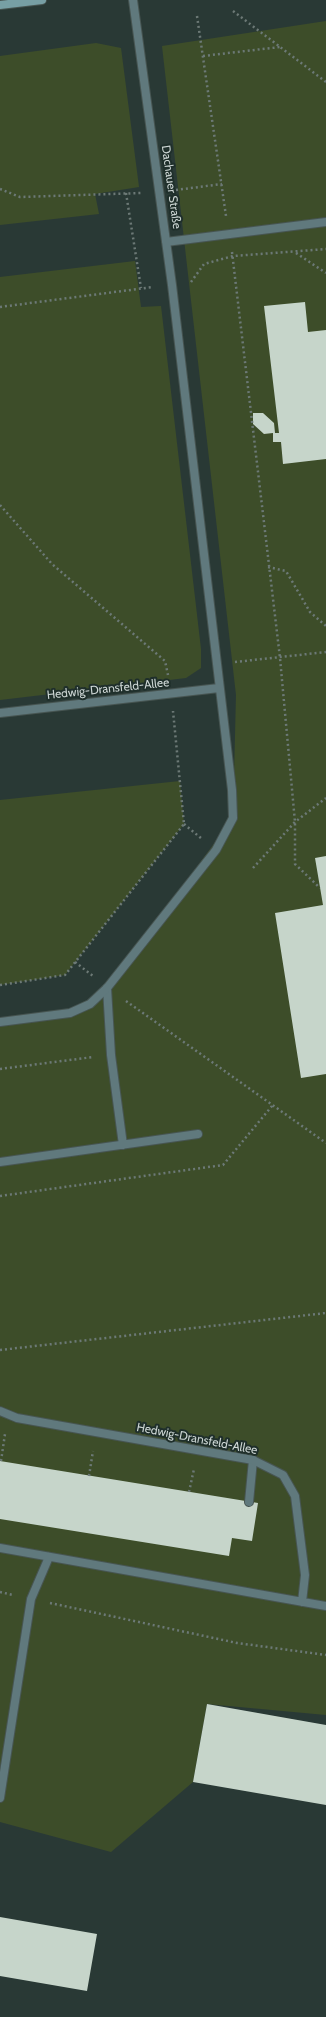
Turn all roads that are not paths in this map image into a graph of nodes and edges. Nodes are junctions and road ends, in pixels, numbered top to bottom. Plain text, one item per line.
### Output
1 (42, 0) edge
2 (133, 0) edge
3 (0, 5) edge
4 (326, 222) edge
5 (166, 242) junction
6 (219, 688) junction
7 (0, 713) edge
8 (107, 988) junction
9 (0, 1022) edge
10 (198, 1134) dead end
11 (123, 1145) junction
12 (0, 1162) edge
13 (0, 1411) edge
14 (253, 1460) junction
15 (249, 1502) dead end
16 (0, 1548) edge
17 (49, 1557) junction
18 (302, 1602) junction
19 (326, 1606) edge
20 (0, 1798) edge

1 - 3 main road
2 - 5 street, Dachauer Straße
4 - 5 street, Dachauer Straße
5 - 6 street
6 - 7 street, Hedwig-Dransfeld-Allee
6 - 8 street
8 - 9 street
8 - 11 street
10 - 11 street
11 - 12 street
13 - 14 street, Hedwig-Dransfeld-Allee
14 - 15 street
14 - 18 street, Hedwig-Dransfeld-Allee
16 - 17 street
17 - 18 street
17 - 20 street
18 - 19 street

